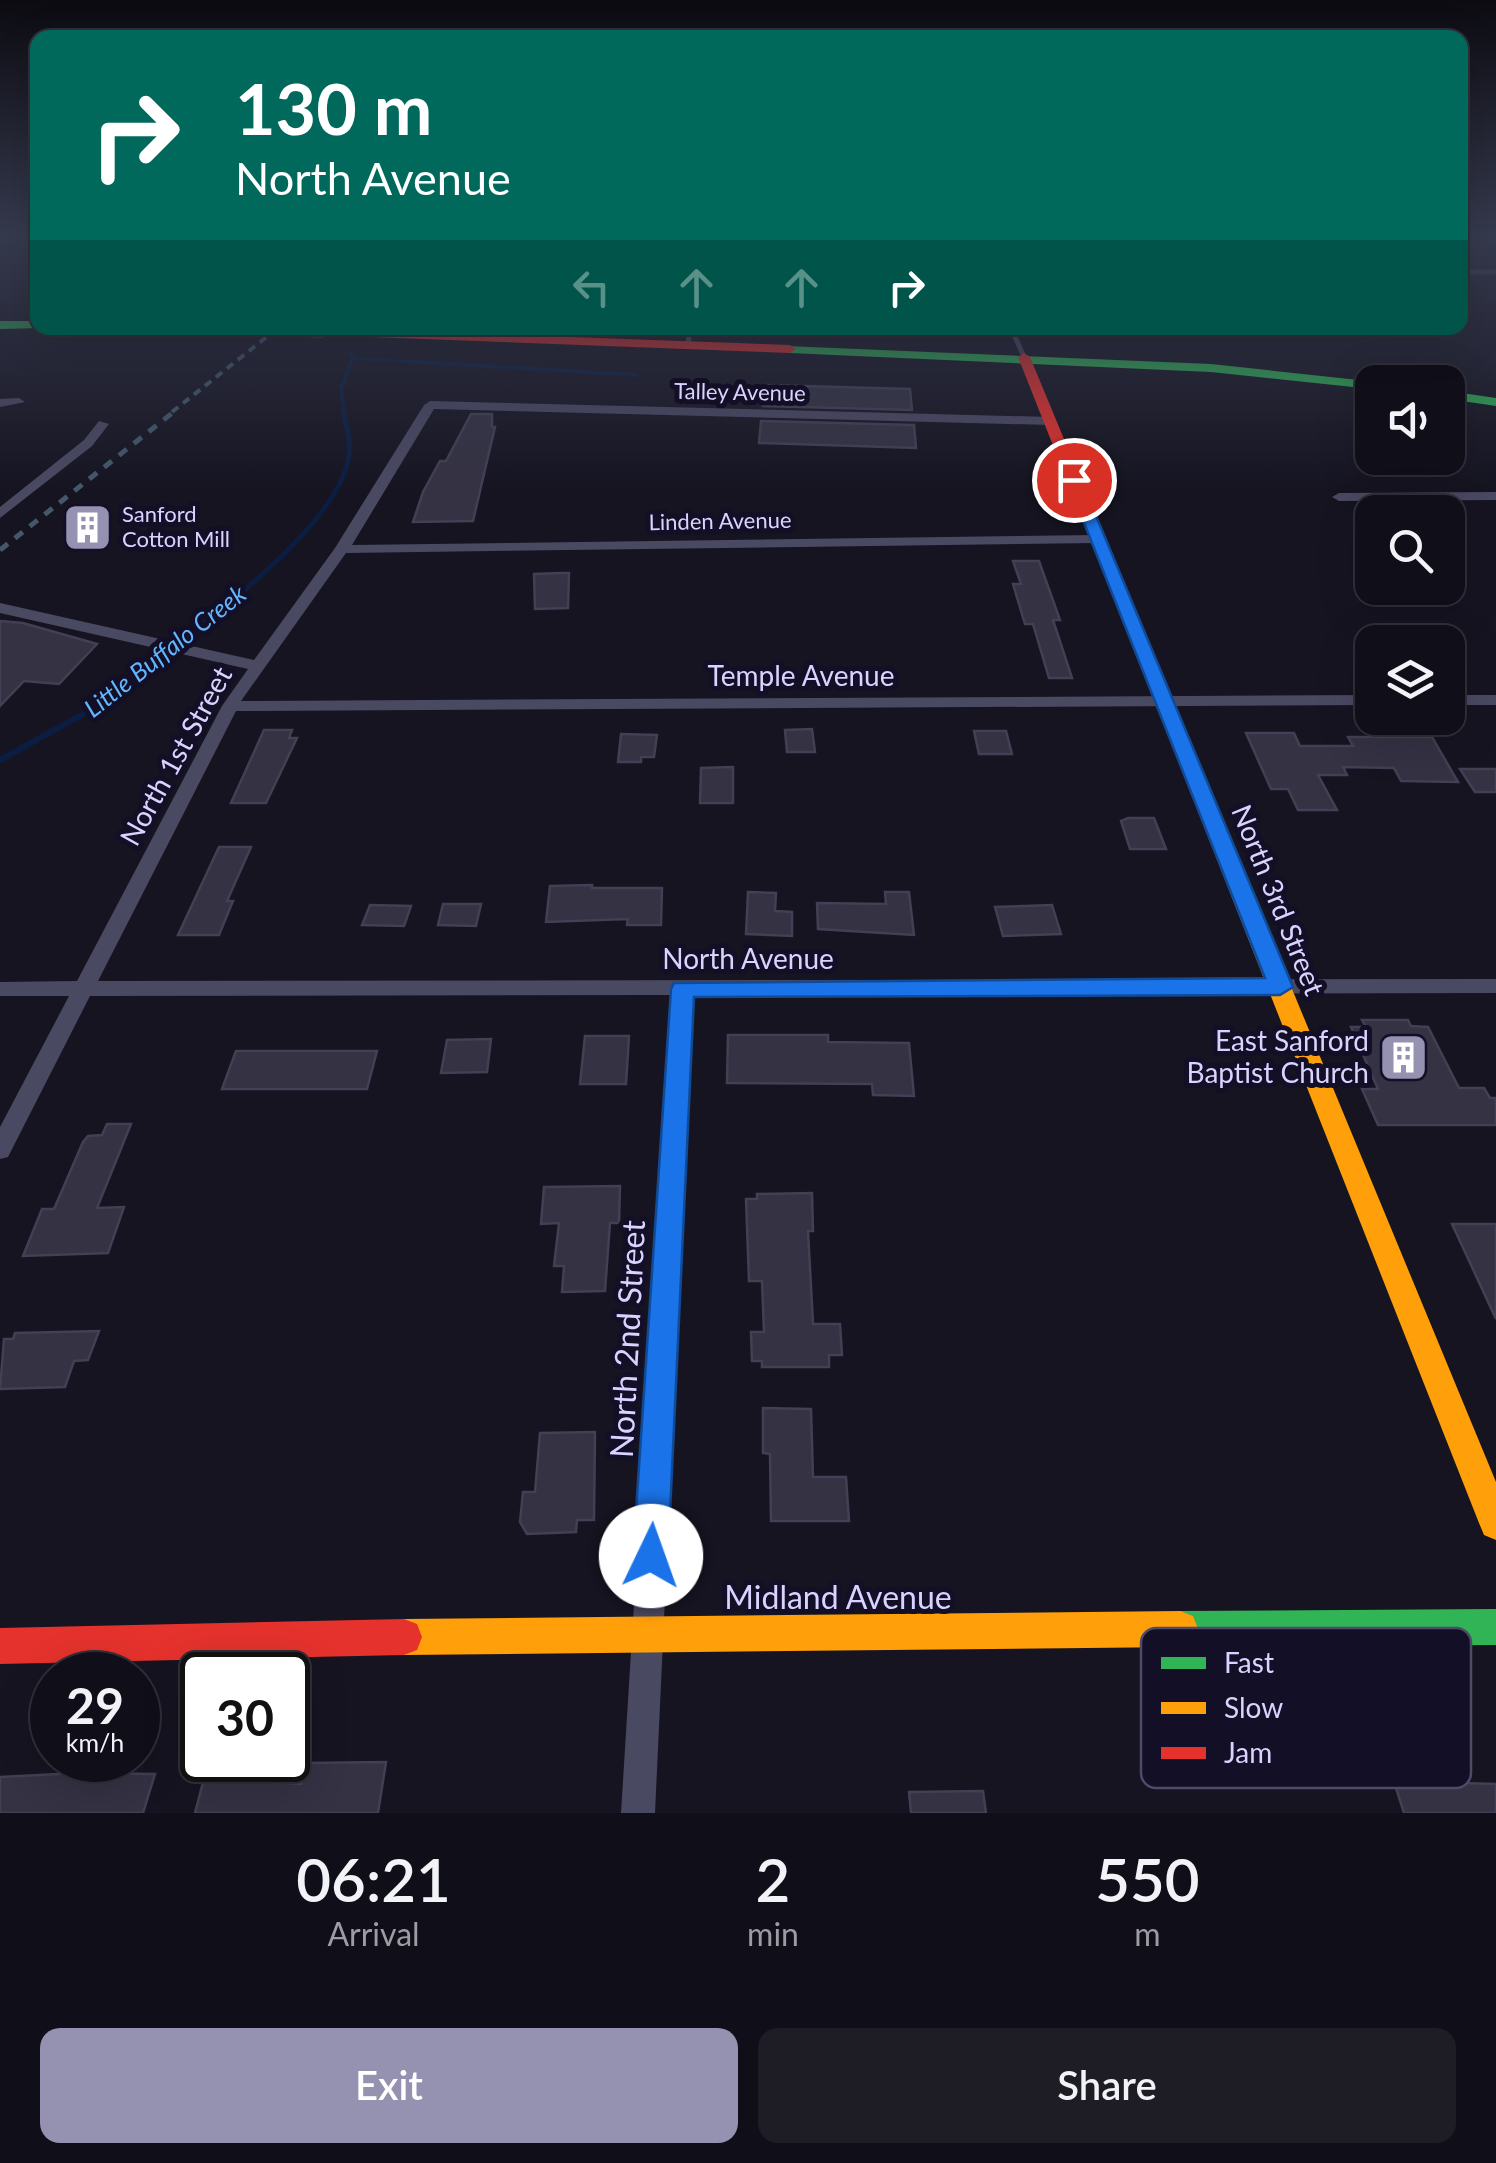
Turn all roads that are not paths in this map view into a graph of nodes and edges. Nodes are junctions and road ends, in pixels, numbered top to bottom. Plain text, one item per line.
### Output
1 (0, 324) edge
2 (30, 324) edge
3 (597, 335) edge
4 (1014, 335) edge
5 (689, 336) edge
6 (1024, 357) junction
7 (1355, 383) edge
8 (1465, 397) edge
9 (19, 402) dead end
10 (1496, 402) edge
11 (0, 403) edge
12 (430, 406) joint
13 (1050, 421) junction
14 (103, 424) dead end
15 (1496, 496) edge
16 (1339, 497) dead end
17 (0, 514) edge
18 (1098, 539) junction
19 (342, 549) junction
20 (0, 608) edge
21 (257, 666) junction
22 (1355, 700) edge
23 (1465, 700) edge
24 (1496, 700) edge
25 (1166, 701) junction
26 (230, 706) junction
27 (1496, 986) edge
28 (1280, 987) junction
29 (0, 989) edge
30 (82, 989) junction
31 (683, 989) junction
32 (0, 1150) edge
33 (1496, 1523) edge
34 (1496, 1627) edge
35 (1326, 1628) edge
36 (1141, 1629) edge
37 (646, 1632) junction
38 (0, 1646) edge
39 (638, 1813) edge

1 - 2 street
3 - 5 street, bridge
4 - 6 lane
5 - 6 street
6 - 7 street
6 - 13 street, North 3rd Street
8 - 10 street
9 - 11 street
12 - 13 street, Talley Avenue
12 - 19 street, North 1st Street
13 - 18 street, North 3rd Street
14 - 17 street
15 - 16 street
18 - 19 street, Linden Avenue
18 - 25 street, North 3rd Street
19 - 21 street, North 1st Street
20 - 21 street
21 - 26 street, North 1st Street
22 - 25 street, Temple Avenue
23 - 24 street
25 - 26 street, Temple Avenue
25 - 28 street, North 3rd Street
26 - 30 street, North 1st Street
27 - 28 street, North Avenue
28 - 31 street, North Avenue
28 - 33 street, North 3rd Street
29 - 30 street, North Avenue
30 - 31 street, North Avenue
30 - 32 street, North 1st Street
31 - 37 street, North 2nd Street
34 - 35 street, Midland Avenue
36 - 37 street, Midland Avenue
37 - 38 street, Midland Avenue
37 - 39 street, North 2nd Street

